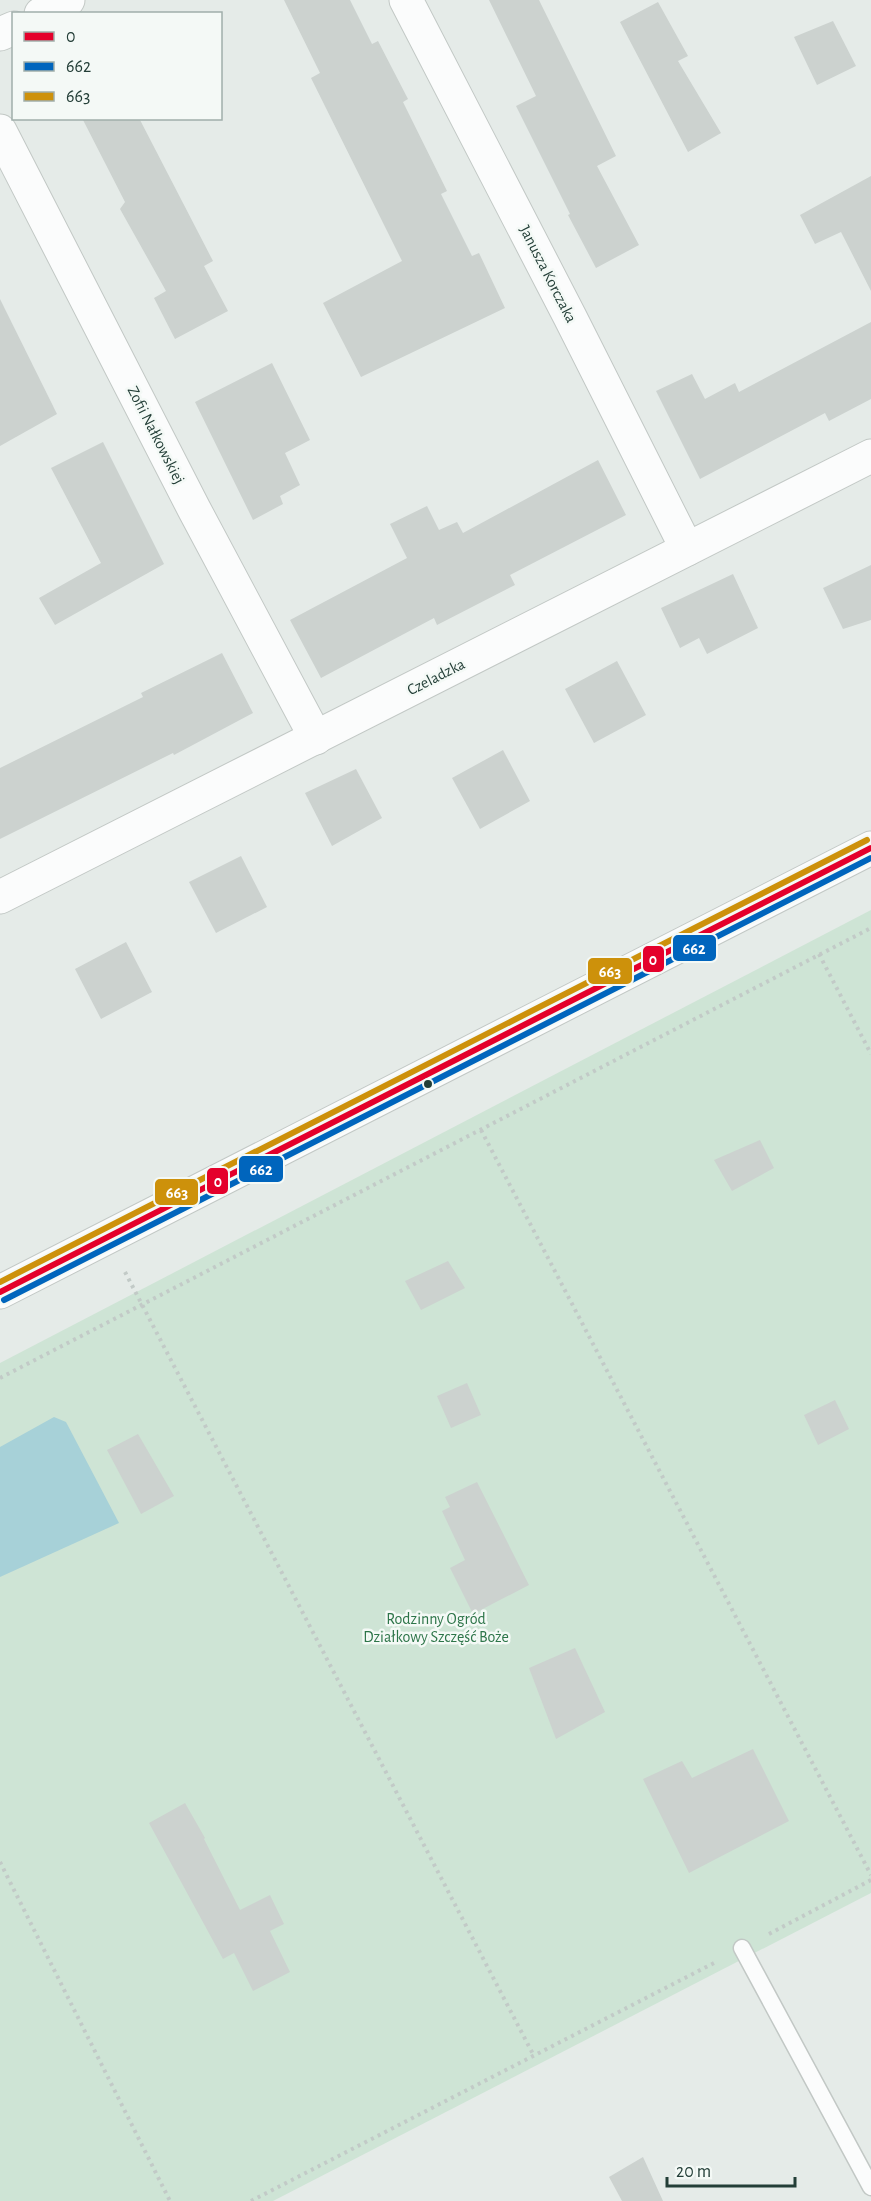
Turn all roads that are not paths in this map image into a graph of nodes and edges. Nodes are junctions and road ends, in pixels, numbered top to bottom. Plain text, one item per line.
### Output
1 (68, 0) edge
2 (406, 0) edge
3 (45, 12) edge
4 (0, 131) edge
5 (871, 456) edge
6 (687, 549) junction
7 (316, 738) junction
8 (871, 848) edge
9 (0, 897) edge
10 (0, 1292) edge
11 (742, 1948) road end
12 (871, 2187) edge

1 - 3 street
2 - 6 street, Janusza Korczaka
4 - 7 street, Zofii Nałkowskiej
5 - 6 street, Czeladzka
6 - 7 street, Czeladzka
7 - 9 street, Czeladzka
8 - 10 street
11 - 12 lane

